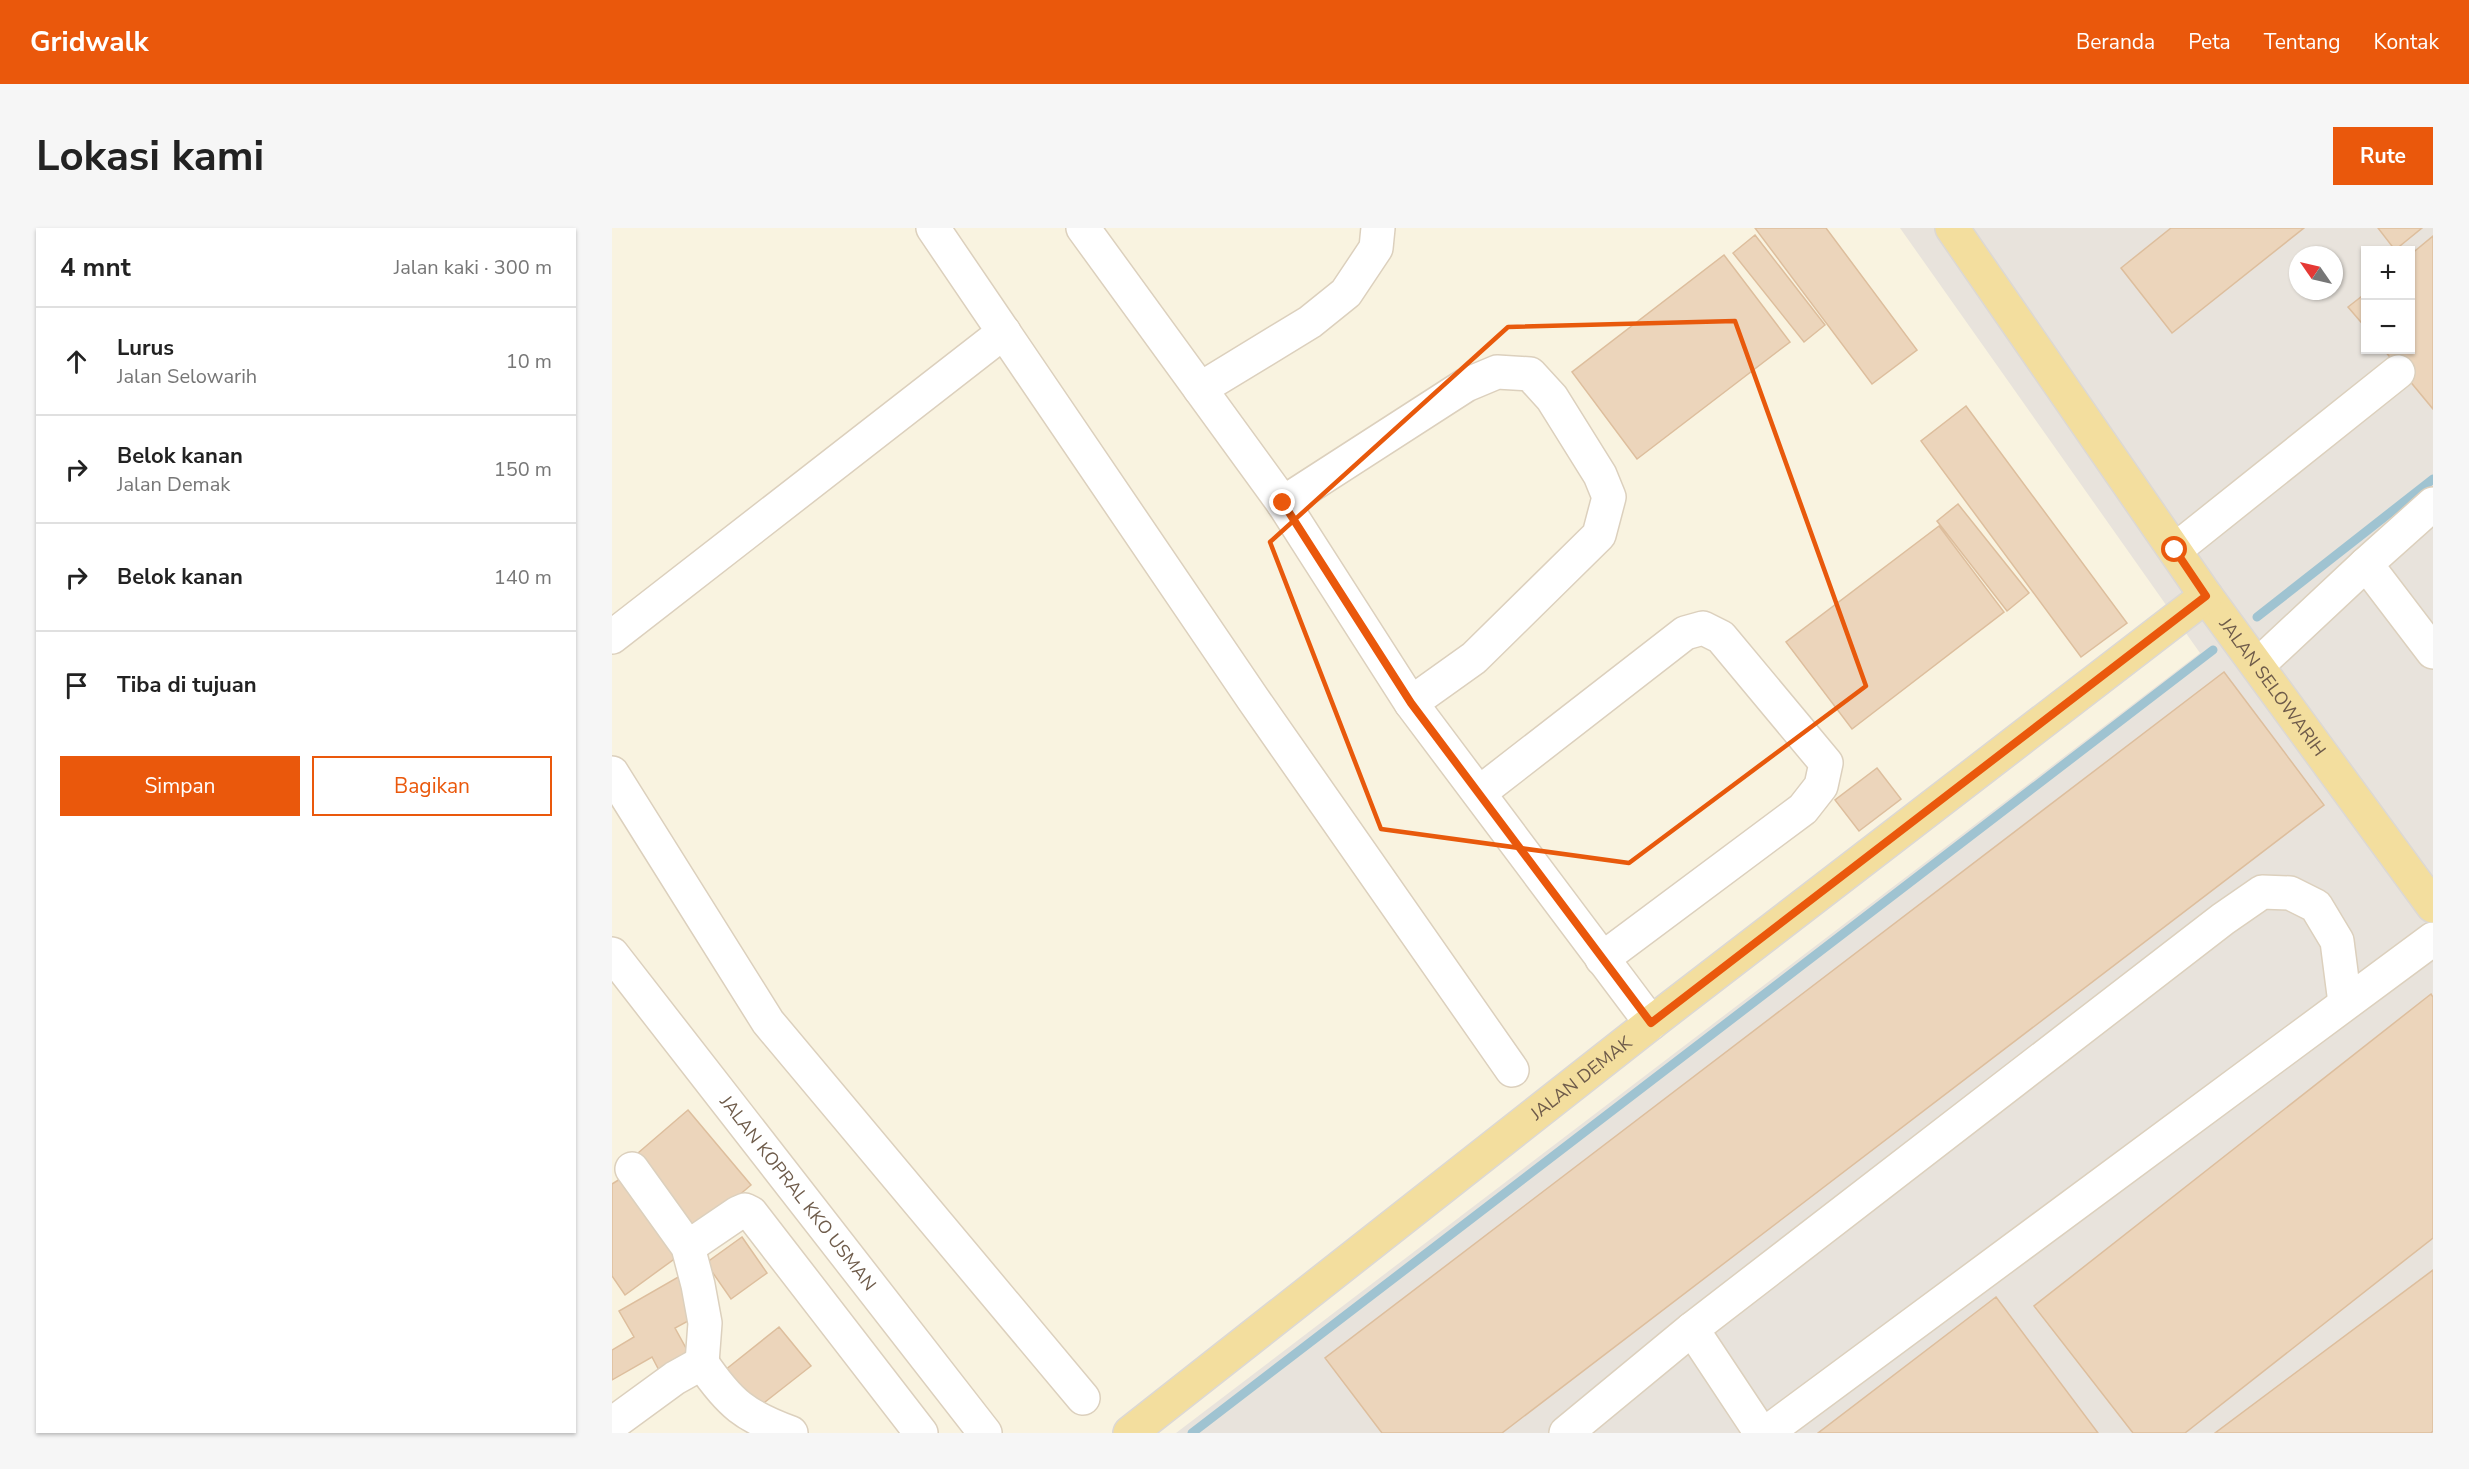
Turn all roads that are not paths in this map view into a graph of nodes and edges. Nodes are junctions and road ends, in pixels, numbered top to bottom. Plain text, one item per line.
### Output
1 (933, 228) edge
2 (1083, 228) edge
3 (1378, 228) edge
4 (1952, 228) edge
5 (1004, 332) junction
6 (2398, 372) dead end
7 (1200, 389) junction
8 (1283, 503) junction
9 (2433, 504) edge
10 (2175, 550) junction
11 (2366, 564) junction
12 (2206, 596) junction
13 (612, 637) edge
14 (2433, 652) edge
15 (2258, 665) junction
16 (1411, 703) junction
17 (612, 773) edge
18 (1479, 793) junction
19 (2433, 906) edge
20 (2433, 939) edge
21 (612, 954) edge
22 (1602, 959) junction
23 (2345, 1003) junction
24 (1651, 1023) junction
25 (1512, 1070) dead end
26 (632, 1168) dead end
27 (688, 1247) junction
28 (1692, 1329) junction
29 (702, 1363) junction
30 (1083, 1398) dead end
31 (612, 1424) edge
32 (791, 1433) edge
33 (921, 1433) edge
34 (985, 1433) edge
35 (1130, 1433) edge
36 (1566, 1433) edge
37 (1761, 1433) edge
38 (1766, 1433) edge

1 - 5 lane
2 - 7 lane
3 - 7 lane
4 - 10 main road, JALAN SELOWARIH
5 - 13 lane
5 - 25 lane
6 - 10 lane
7 - 8 lane
8 - 16 lane
8 - 16 lane
9 - 11 lane
10 - 12 main road, JALAN SELOWARIH
11 - 14 lane
11 - 15 lane
12 - 15 main road, JALAN SELOWARIH
12 - 24 main road, JALAN DEMAK
15 - 19 main road, JALAN SELOWARIH
16 - 18 lane
17 - 30 lane
18 - 22 lane
18 - 22 lane
20 - 23 lane
21 - 34 lane, JALAN KOPRAL KKO USMAN
22 - 24 lane
23 - 28 lane
23 - 38 lane
24 - 35 main road, JALAN DEMAK
26 - 27 lane
27 - 29 lane
27 - 33 lane
28 - 36 lane
28 - 37 lane
29 - 31 lane
29 - 32 lane

